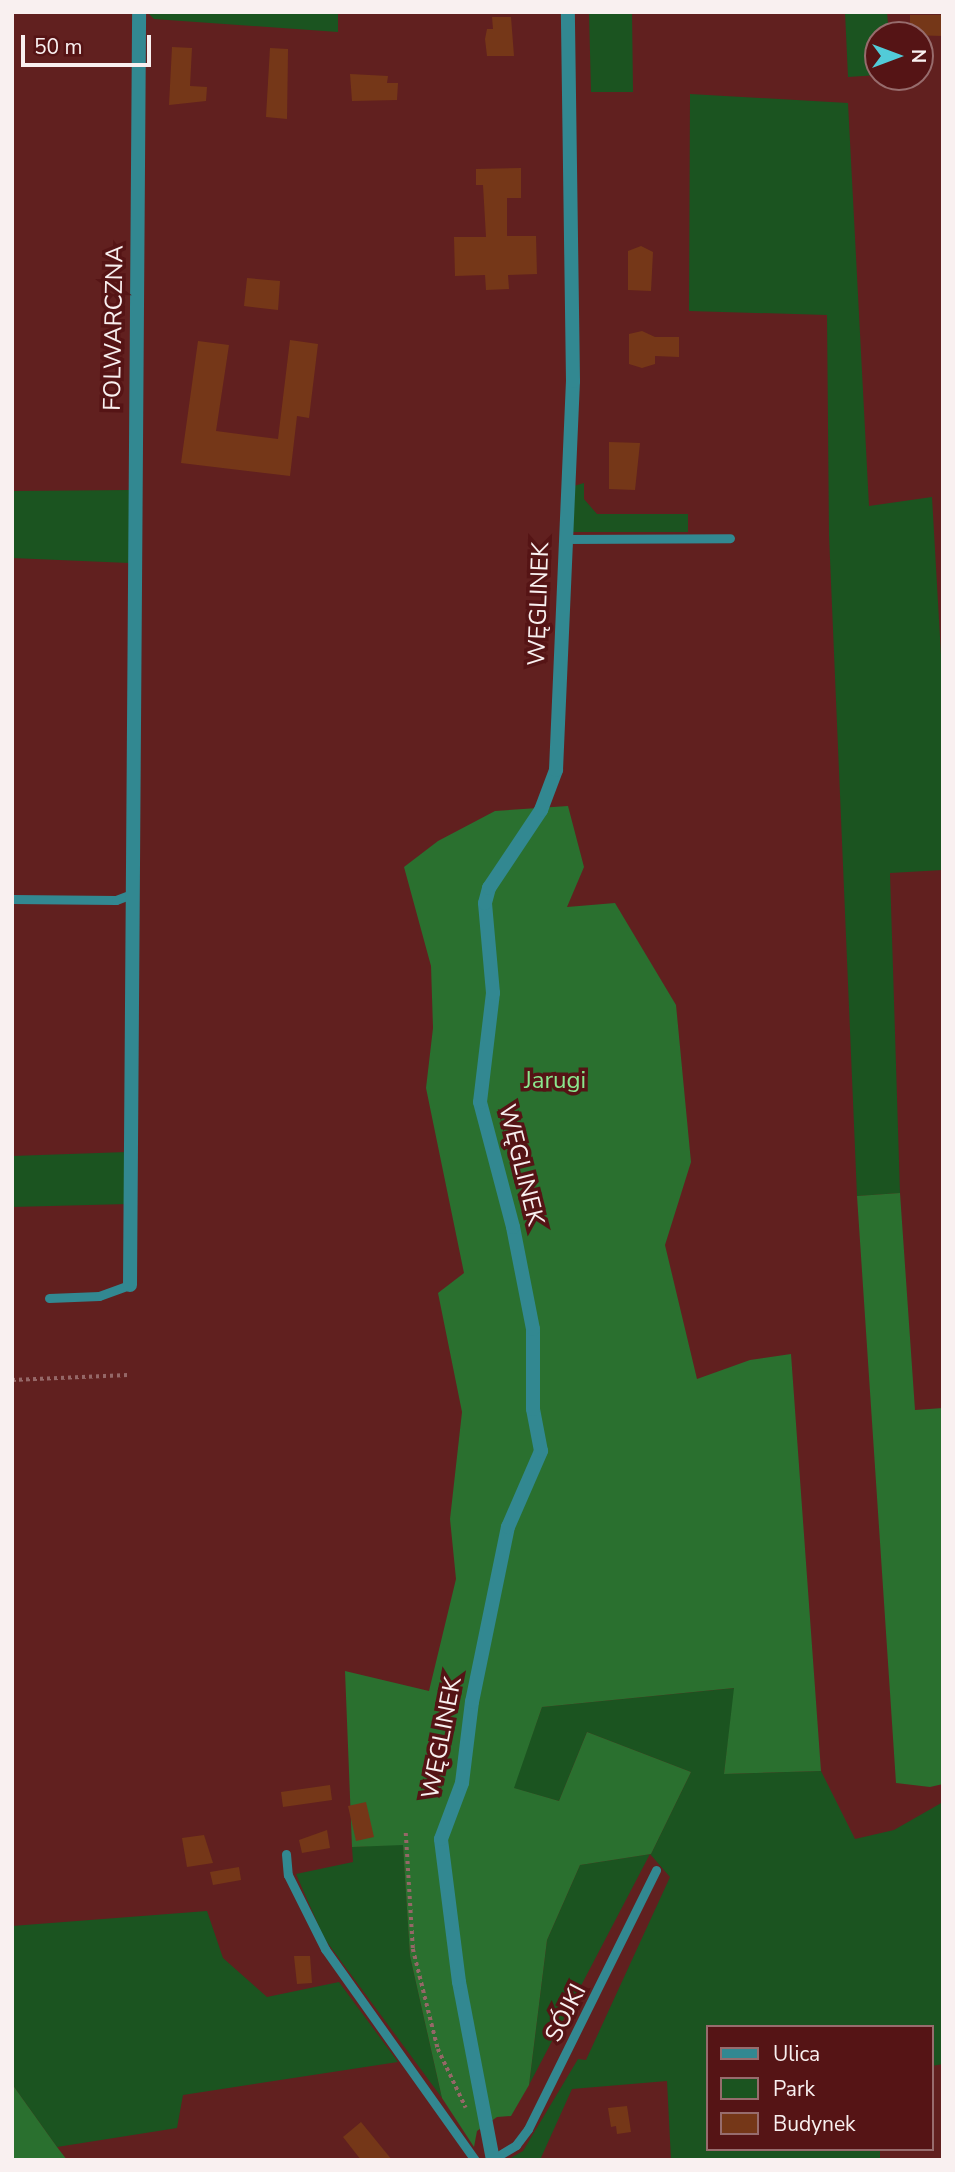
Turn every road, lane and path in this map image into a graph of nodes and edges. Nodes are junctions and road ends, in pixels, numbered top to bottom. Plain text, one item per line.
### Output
1 (139, 12) edge
2 (568, 12) edge
3 (730, 538) dead end
4 (564, 539) junction
5 (134, 893) junction
6 (12, 899) edge
7 (130, 1285) joint
8 (49, 1298) dead end
9 (128, 1375) dead end
10 (12, 1380) edge
11 (406, 1833) dead end
12 (286, 1854) dead end
13 (656, 1870) dead end
14 (488, 2134) junction
15 (475, 2160) edge
16 (493, 2160) edge

1 - 5 street, FOLWARCZNA
2 - 4 street, WĘGLINEK
3 - 4 lane
4 - 14 street, WĘGLINEK
5 - 6 lane
5 - 7 street, FOLWARCZNA
7 - 8 lane
9 - 10 path
11 - 14 path
12 - 15 lane
13 - 16 lane, SÓJKI
14 - 16 street, WĘGLINEK

